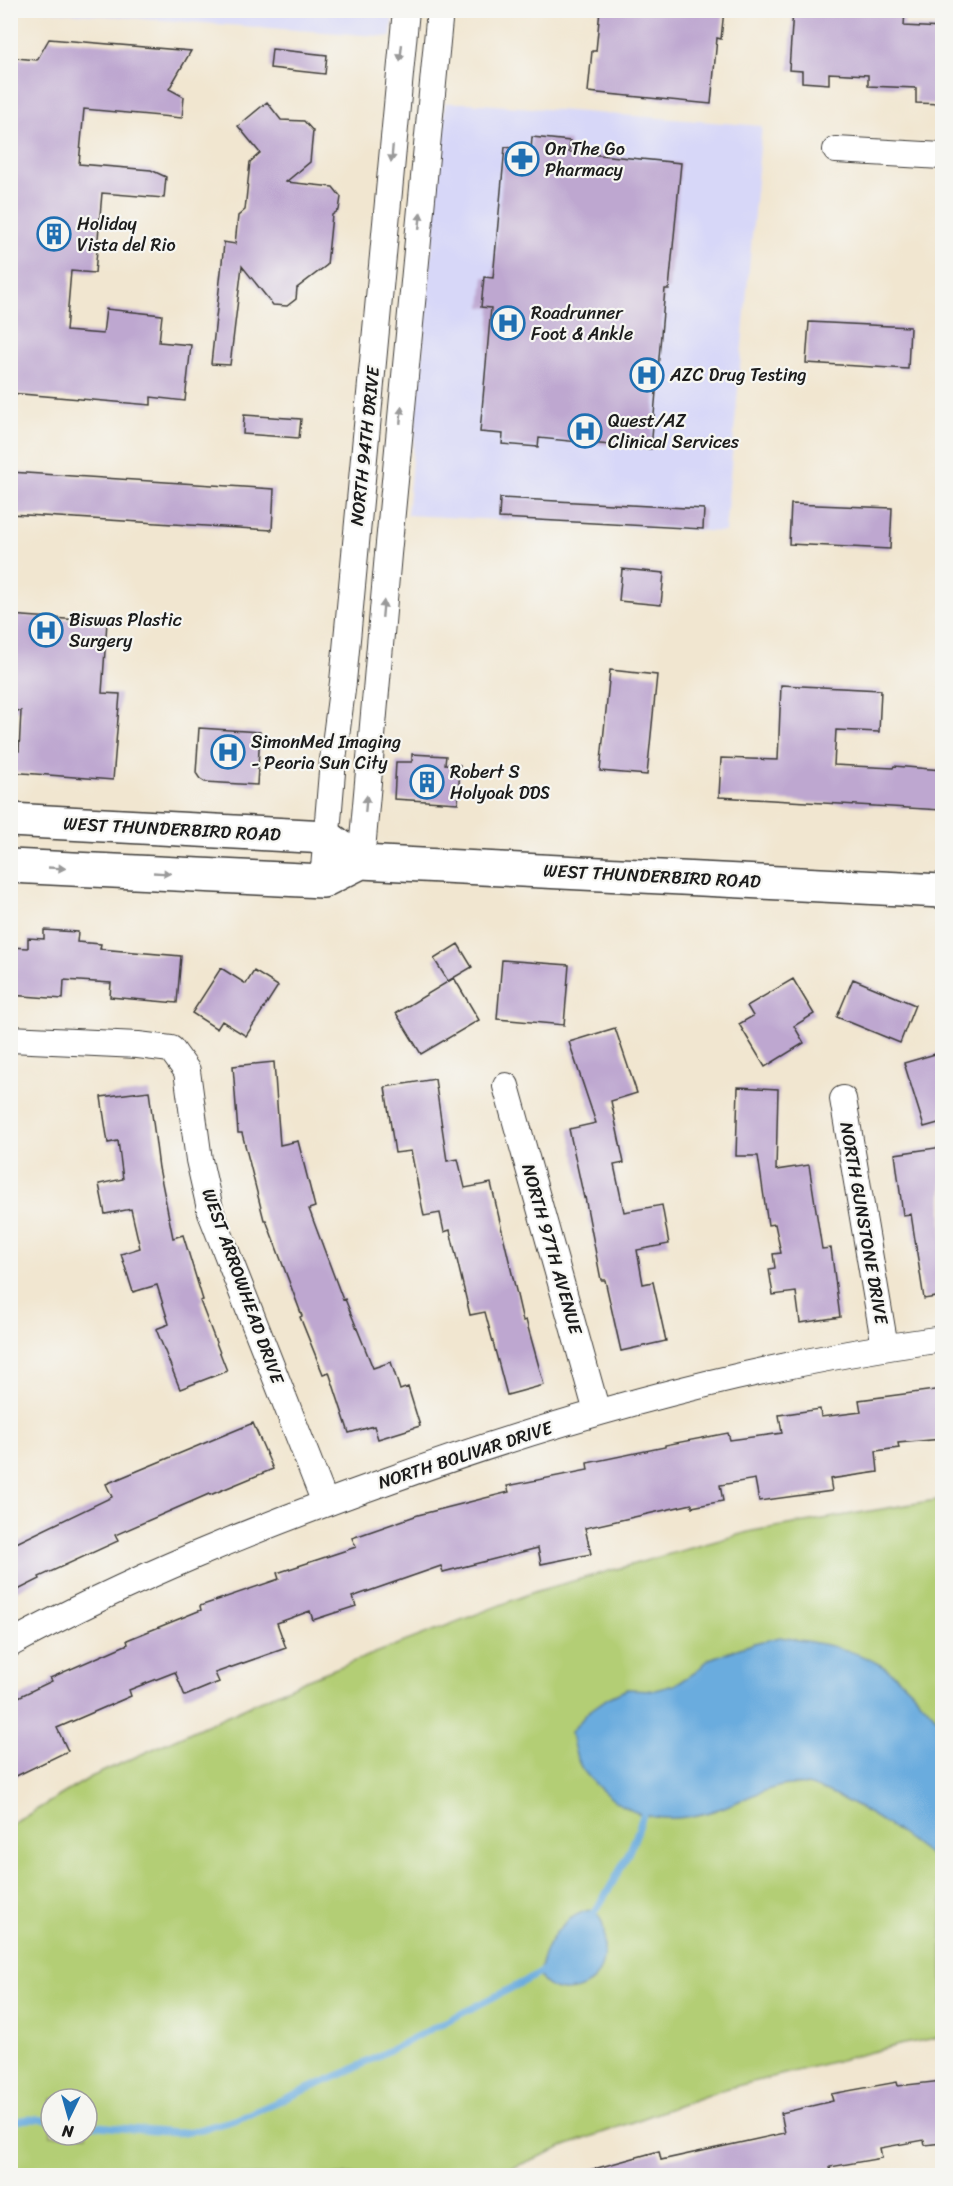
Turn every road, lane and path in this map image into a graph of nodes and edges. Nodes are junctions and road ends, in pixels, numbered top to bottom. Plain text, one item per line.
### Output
1 (406, 10) edge
2 (440, 10) edge
3 (397, 96) junction
4 (433, 97) junction
5 (836, 150) dead end
6 (942, 156) edge
7 (354, 551) junction
8 (388, 554) junction
9 (343, 682) junction
10 (376, 685) junction
11 (10, 820) edge
12 (81, 825) junction
13 (327, 837) junction
14 (10, 841) edge
15 (362, 862) junction
16 (10, 866) edge
17 (324, 881) junction
18 (942, 891) edge
19 (10, 1039) edge
20 (506, 1086) dead end
21 (843, 1099) dead end
22 (942, 1339) edge
23 (885, 1347) junction
24 (597, 1412) junction
25 (326, 1503) junction
26 (10, 1644) edge

1 -> 3 street, NORTH 94TH DRIVE
2 - 4 street, NORTH 94TH DRIVE
3 - 4 street
3 -> 7 street, NORTH 94TH DRIVE
8 -> 4 street, NORTH 94TH DRIVE
5 - 6 street
7 - 8 street
7 - 9 street, NORTH 94TH DRIVE
10 -> 8 street, NORTH 94TH DRIVE
9 - 10 street
9 - 13 street, NORTH 94TH DRIVE
15 -> 10 street, NORTH 94TH DRIVE
11 - 12 main road, WEST THUNDERBIRD ROAD
12 - 13 main road, WEST THUNDERBIRD ROAD
12 - 14 main road
13 - 15 main road
13 - 17 street, NORTH 94TH DRIVE
15 - 17 main road, WEST THUNDERBIRD ROAD
15 - 18 main road, WEST THUNDERBIRD ROAD
16 -> 17 main road, WEST THUNDERBIRD ROAD
19 - 25 street, WEST ARROWHEAD DRIVE
20 - 24 street, NORTH 97TH AVENUE
21 - 23 street, NORTH GUNSTONE DRIVE
22 - 23 street, NORTH BOLIVAR DRIVE
23 - 24 street, NORTH BOLIVAR DRIVE
24 - 25 street, NORTH BOLIVAR DRIVE
25 - 26 street, NORTH BOLIVAR DRIVE

